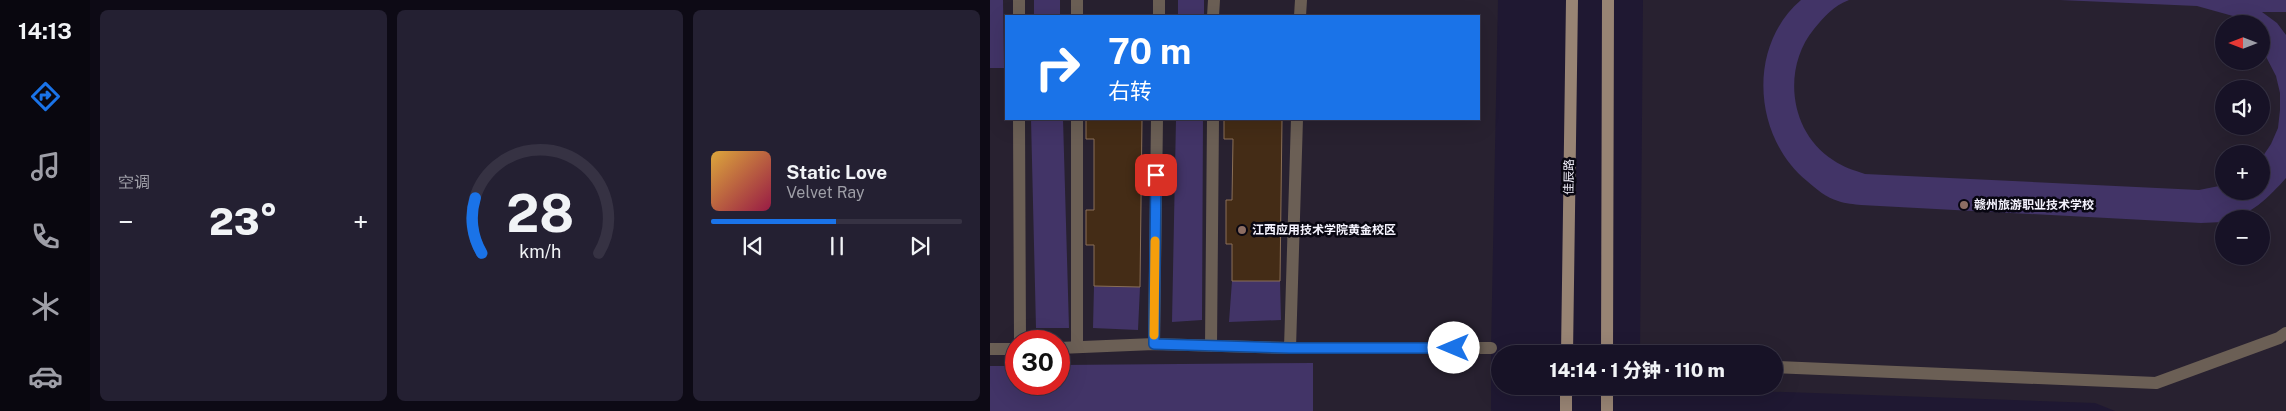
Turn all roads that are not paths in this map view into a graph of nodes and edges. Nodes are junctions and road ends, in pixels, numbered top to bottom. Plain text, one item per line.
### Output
1 (1019, 0) edge
2 (1077, 0) edge
3 (1159, 0) edge
4 (1214, 0) edge
5 (1300, 0) edge
6 (1572, 0) edge
7 (1608, 0) edge
8 (1019, 15) edge
9 (1077, 15) edge
10 (1159, 15) edge
11 (1213, 15) edge
12 (1300, 15) edge
13 (1020, 120) edge
14 (1077, 120) edge
15 (1157, 120) edge
16 (1213, 120) edge
17 (1297, 120) edge
18 (1020, 330) edge
19 (2286, 333) edge
20 (1154, 344) junction
21 (1567, 345) edge
22 (1608, 345) edge
23 (1211, 346) junction
24 (1070, 347) edge
25 (1077, 347) junction
26 (1290, 348) junction
27 (1491, 348) dead end
28 (1005, 349) edge
29 (990, 350) edge
30 (1783, 367) edge
31 (1566, 395) edge
32 (1607, 395) edge
33 (1566, 411) edge
34 (1607, 411) edge

1 - 8 street
2 - 9 street
3 - 10 street
4 - 11 street
5 - 12 street
6 - 21 main road, 佳辰路
7 - 22 main road
13 - 18 street
14 - 25 street
15 - 20 street
16 - 23 street
17 - 26 street
19 - 30 street
20 - 23 street
20 - 25 street
23 - 26 street
24 - 25 street
26 - 27 street
28 - 29 street
31 - 33 main road
32 - 34 main road

